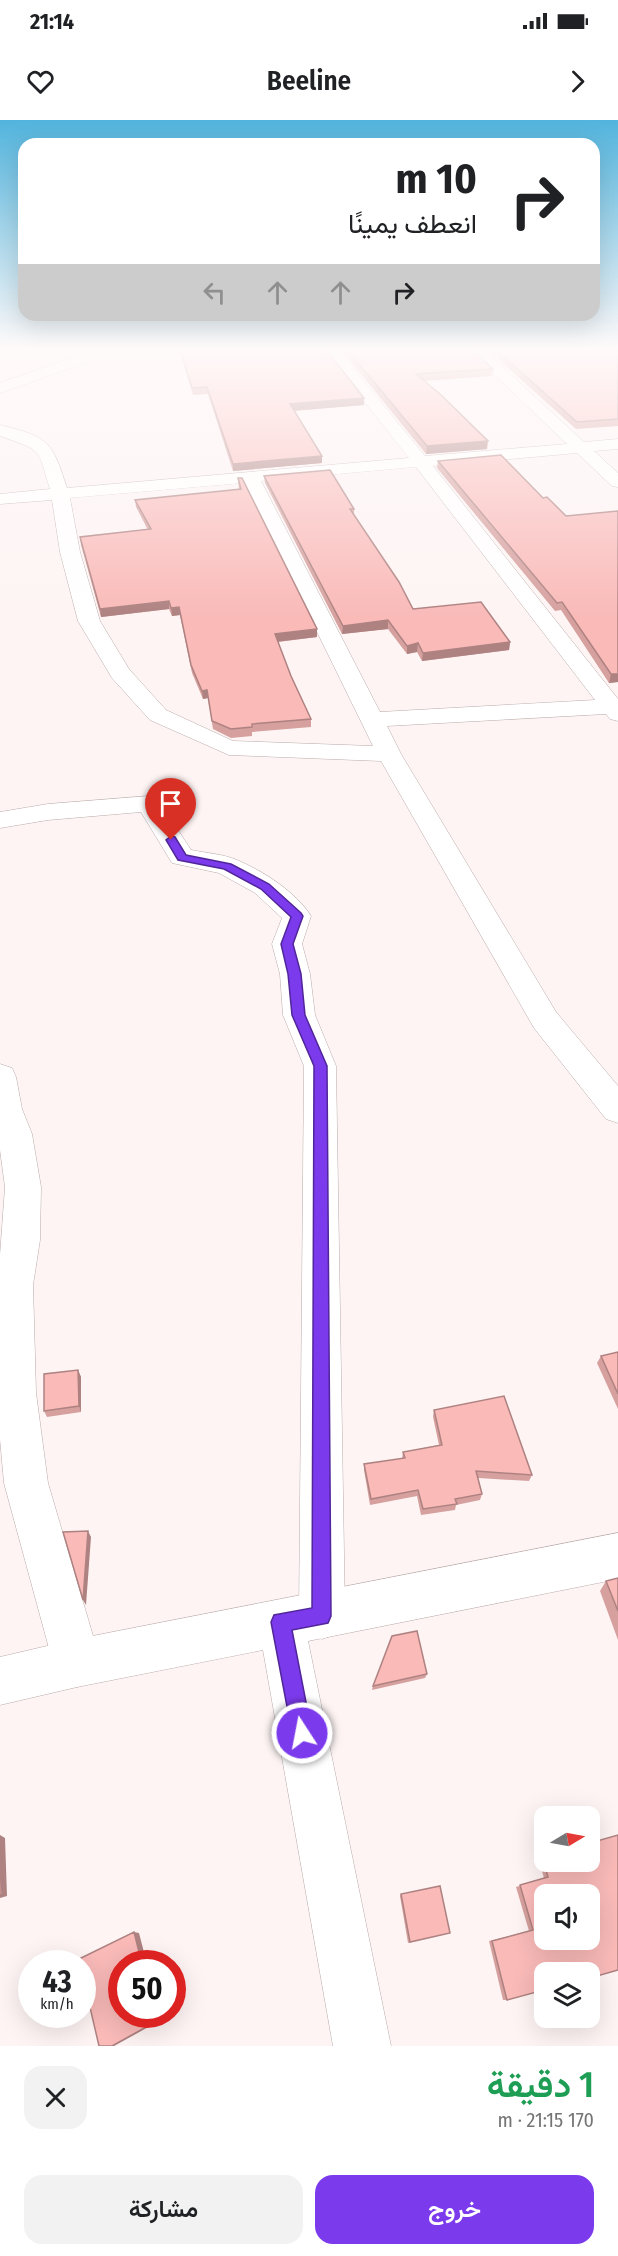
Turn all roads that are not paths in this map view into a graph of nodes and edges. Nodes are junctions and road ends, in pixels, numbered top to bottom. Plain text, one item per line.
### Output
1 (22, 437) edge
2 (401, 437) edge
3 (568, 437) edge
4 (618, 444) edge
5 (579, 447) junction
6 (421, 462) junction
7 (250, 477) junction
8 (618, 482) edge
9 (60, 493) junction
10 (0, 499) edge
11 (616, 709) edge
12 (372, 720) junction
13 (389, 754) junction
14 (0, 820) edge
15 (0, 1077) edge
16 (618, 1110) edge
17 (7, 1138) edge
18 (618, 1556) edge
19 (301, 1619) junction
20 (77, 1663) junction
21 (0, 1681) edge
22 (362, 2046) edge

1 - 9 street
2 - 6 street
3 - 5 street
4 - 5 street
5 - 6 street
5 - 8 street
6 - 7 street
6 - 11 street
7 - 9 street
7 - 12 street
9 - 10 street
9 - 13 street
11 - 12 street
12 - 13 street
13 - 16 street
14 - 19 street
15 - 17 street
17 - 20 street
18 - 19 street
19 - 20 street
19 - 22 street
20 - 21 street

